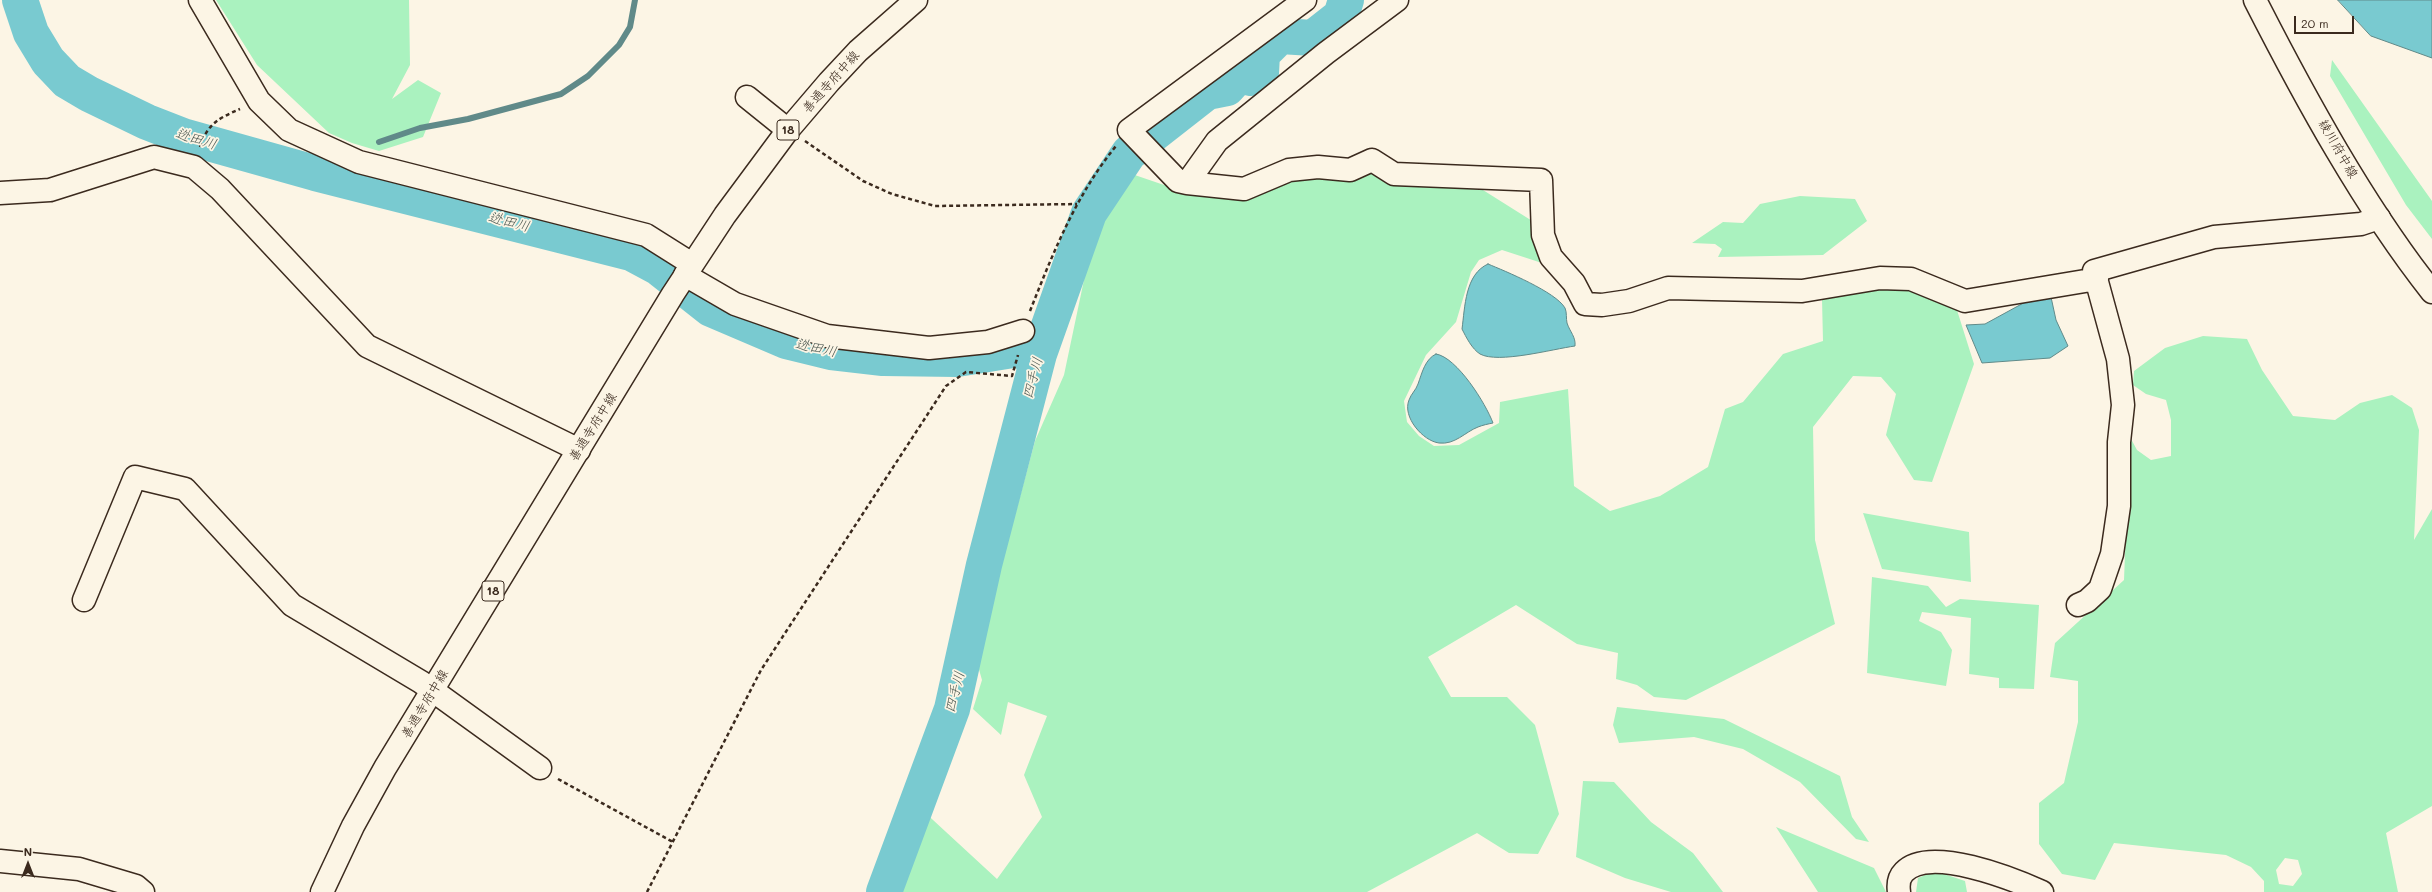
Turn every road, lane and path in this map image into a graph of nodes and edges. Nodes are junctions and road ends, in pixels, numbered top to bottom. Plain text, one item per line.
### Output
1 (200, 0) edge
2 (916, 0) edge
3 (1305, 0) edge
4 (1397, 0) edge
5 (2255, 0) edge
6 (747, 97) dead end
7 (259, 101) junction
8 (788, 130) junction
9 (1132, 133) junction
10 (198, 153) dead end
11 (1182, 182) junction
12 (0, 193) edge
13 (1077, 204) junction
14 (2378, 218) junction
15 (683, 278) junction
16 (2097, 279) junction
17 (2432, 292) edge
18 (1023, 331) joint
19 (1016, 360) dead end
20 (579, 450) junction
21 (84, 600) dead end
22 (2078, 606) dead end
23 (433, 690) junction
24 (540, 768) joint
25 (673, 842) junction
26 (0, 861) edge
27 (143, 892) edge
28 (322, 892) edge
29 (647, 892) edge
30 (1899, 892) edge
31 (2042, 892) edge

1 - 7 street
2 - 8 street, 善通寺府中線 / 18
3 - 9 street
4 - 11 street
5 - 14 street, 綾川府中線
6 - 8 street
7 - 10 path
7 - 15 street
8 - 13 path
8 - 15 street, 善通寺府中線 / 18
9 - 11 street
9 - 13 path
11 - 16 street
12 - 20 street
13 - 18 path
14 - 16 street
14 - 17 street, 綾川府中線
15 - 18 street
15 - 20 street, 善通寺府中線 / 18
16 - 22 street
19 - 25 path
20 - 23 street, 善通寺府中線 / 18
21 - 23 street
23 - 24 street
23 - 28 street, 善通寺府中線 / 18
24 - 25 path
25 - 29 path
26 - 27 street
30 - 31 street

